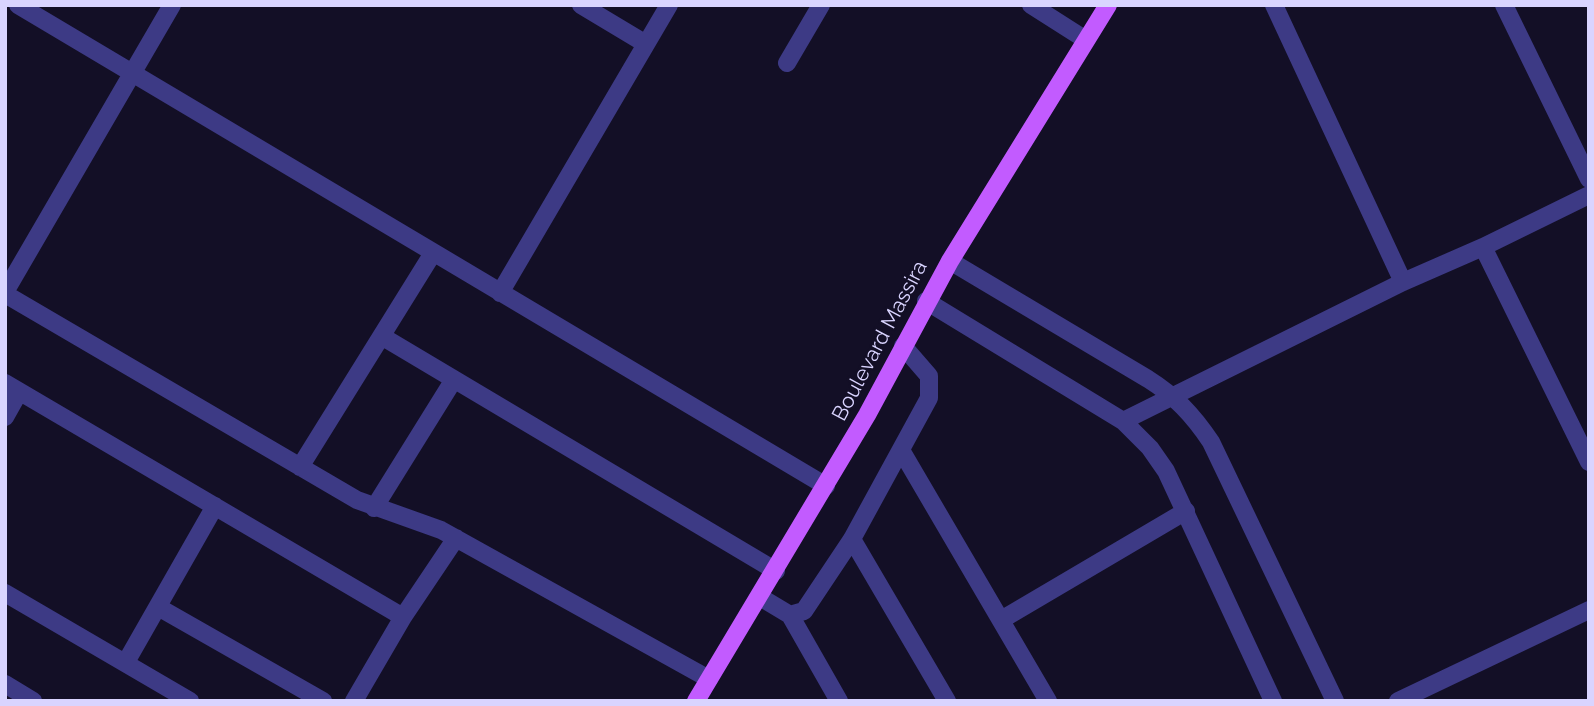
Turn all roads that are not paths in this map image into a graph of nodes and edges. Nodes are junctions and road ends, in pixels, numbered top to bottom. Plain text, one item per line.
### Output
1 (18, 5) edge
2 (172, 5) edge
3 (581, 5) edge
4 (668, 5) edge
5 (821, 5) edge
6 (1031, 5) edge
7 (1108, 5) edge
8 (1274, 5) edge
9 (1504, 5) edge
10 (1086, 40) junction
11 (646, 44) junction
12 (788, 63) dead end
13 (132, 72) junction
14 (1589, 179) edge
15 (1589, 195) edge
16 (1483, 247) junction
17 (433, 254) junction
18 (950, 261) junction
19 (10, 271) edge
20 (1403, 282) junction
21 (5, 293) edge
22 (500, 293) junction
23 (926, 301) junction
24 (383, 337) junction
25 (903, 346) junction
26 (453, 381) junction
27 (12, 387) edge
28 (1174, 396) junction
29 (5, 417) edge
30 (1123, 421) junction
31 (901, 450) junction
32 (1589, 462) edge
33 (300, 467) junction
34 (826, 486) junction
35 (215, 506) junction
36 (373, 508) junction
37 (1186, 510) junction
38 (456, 538) junction
39 (852, 539) junction
40 (776, 571) junction
41 (5, 593) edge
42 (761, 597) junction
43 (158, 607) junction
44 (1589, 610) edge
45 (790, 615) junction
46 (404, 617) junction
47 (1001, 620) junction
48 (127, 662) junction
49 (709, 679) junction
50 (5, 684) edge
51 (169, 696) edge
52 (33, 701) edge
53 (190, 701) edge
54 (323, 701) edge
55 (354, 701) edge
56 (696, 701) edge
57 (839, 701) edge
58 (947, 701) edge
59 (1048, 701) edge
60 (1273, 701) edge
61 (1335, 701) edge
62 (1398, 701) edge

1 - 13 street
2 - 13 street
3 - 11 street
4 - 11 street
5 - 12 street
6 - 10 street
7 - 10 main road, Boulevard Massira
8 - 20 street
9 - 14 street
10 - 18 main road, Boulevard Massira
11 - 22 street
13 - 17 street
13 - 19 street
15 - 16 street
16 - 20 street
16 - 32 street
17 - 22 street
17 - 24 street
18 - 23 main road, Boulevard Massira
18 - 28 street
19 - 21 street
20 - 28 street
21 - 33 street
22 - 34 street
23 - 25 main road, Boulevard Massira
23 - 30 street
24 - 26 street
24 - 33 street
25 - 31 street
25 - 34 main road, Boulevard Massira
26 - 36 street
26 - 40 street
27 - 29 street
27 - 35 street
28 - 30 street
28 - 61 street
30 - 37 street
31 - 39 street
31 - 47 street
33 - 36 street
34 - 40 main road, Boulevard Massira
35 - 43 street
35 - 46 street
36 - 38 street
37 - 47 street
37 - 60 street
38 - 46 street
38 - 49 street
39 - 45 street
39 - 58 street
40 - 42 main road, Boulevard Massira
41 - 48 street
42 - 45 street
42 - 49 main road, Boulevard Massira
43 - 48 street
43 - 54 street
44 - 62 street
45 - 57 street
46 - 55 street
47 - 59 street
48 - 51 street
49 - 56 main road, Boulevard Massira
50 - 52 street
51 - 53 street

